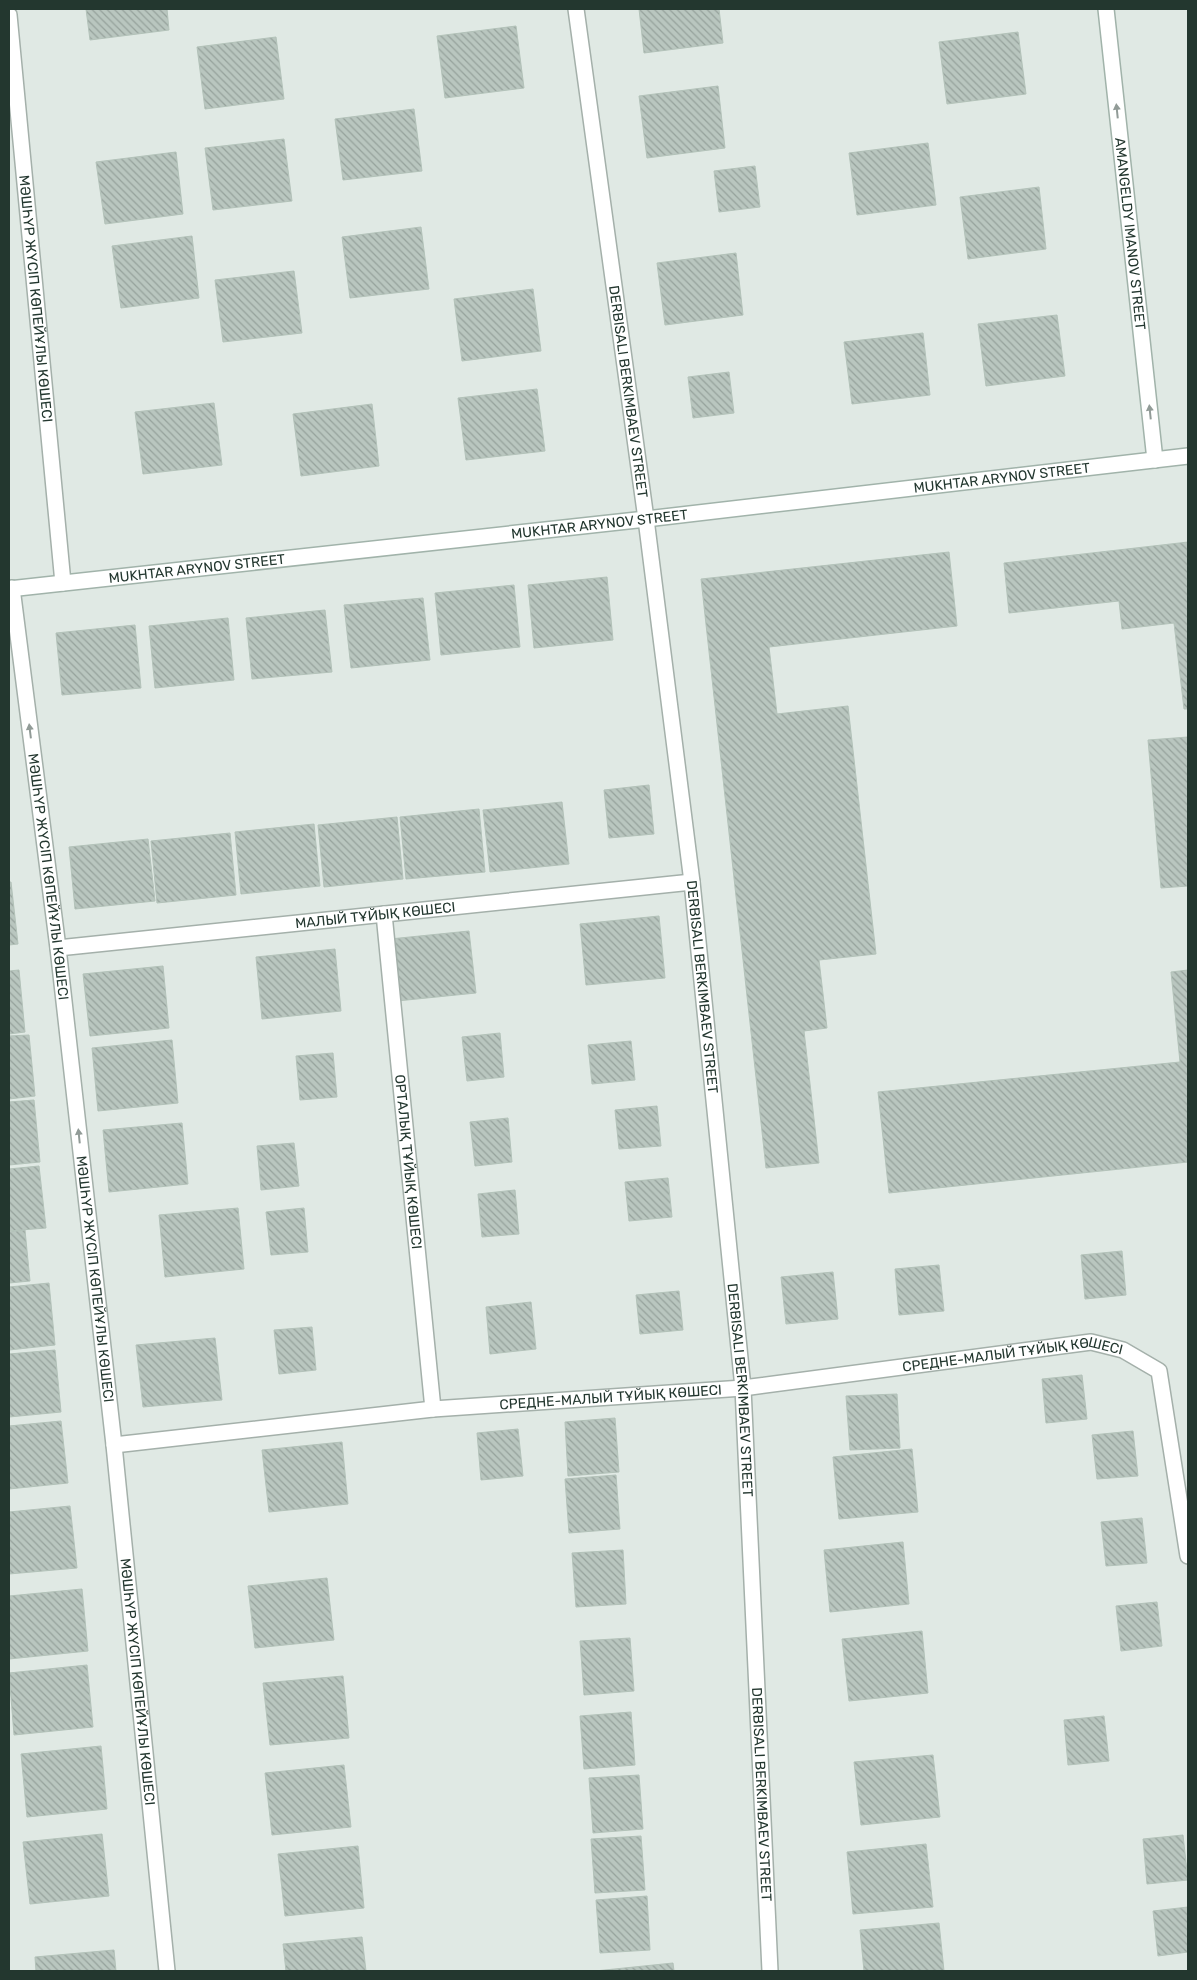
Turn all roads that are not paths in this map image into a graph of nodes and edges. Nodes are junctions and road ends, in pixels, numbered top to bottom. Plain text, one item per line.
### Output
1 (576, 9) edge
2 (1106, 9) edge
3 (9, 15) edge
4 (1188, 456) edge
5 (1155, 460) junction
6 (646, 519) junction
7 (63, 583) junction
8 (11, 588) edge
9 (692, 882) junction
10 (384, 914) junction
11 (58, 948) junction
12 (743, 1388) junction
13 (433, 1408) junction
14 (114, 1445) junction
15 (1188, 1556) edge
16 (167, 1971) edge
17 (770, 1971) edge

1 - 6 street, DERBISALI BERKIMBAEV STREET
5 -> 2 street, AMANGELDY IMANOV STREET
3 - 7 street, МӘШҺҮР ЖҮСІП КӨПЕЙҰЛЫ КӨШЕСІ
4 - 5 street, MUKHTAR ARYNOV STREET
5 - 6 street, MUKHTAR ARYNOV STREET
6 - 7 street, MUKHTAR ARYNOV STREET
6 - 9 street, DERBISALI BERKIMBAEV STREET
7 - 8 street, MUKHTAR ARYNOV STREET
11 -> 8 street, МӘШҺҮР ЖҮСІП КӨПЕЙҰЛЫ КӨШЕСІ
9 - 10 street, МАЛЫЙ ТҰЙЫҚ КӨШЕСІ
9 - 12 street, DERBISALI BERKIMBAEV STREET
10 - 11 street, МАЛЫЙ ТҰЙЫҚ КӨШЕСІ
10 - 13 street, ОРТАЛЫҚ ТҰЙЫҚ КӨШЕСІ
14 -> 11 street, МӘШҺҮР ЖҮСІП КӨПЕЙҰЛЫ КӨШЕСІ
12 - 13 street, СРЕДНЕ-МАЛЫЙ ТҰЙЫҚ КӨШЕСІ
12 - 15 street, СРЕДНЕ-МАЛЫЙ ТҰЙЫҚ КӨШЕСІ
12 - 17 street, DERBISALI BERKIMBAEV STREET
13 - 14 street, СРЕДНЕ-МАЛЫЙ ТҰЙЫҚ КӨШЕСІ
14 - 16 street, МӘШҺҮР ЖҮСІП КӨПЕЙҰЛЫ КӨШЕСІ

